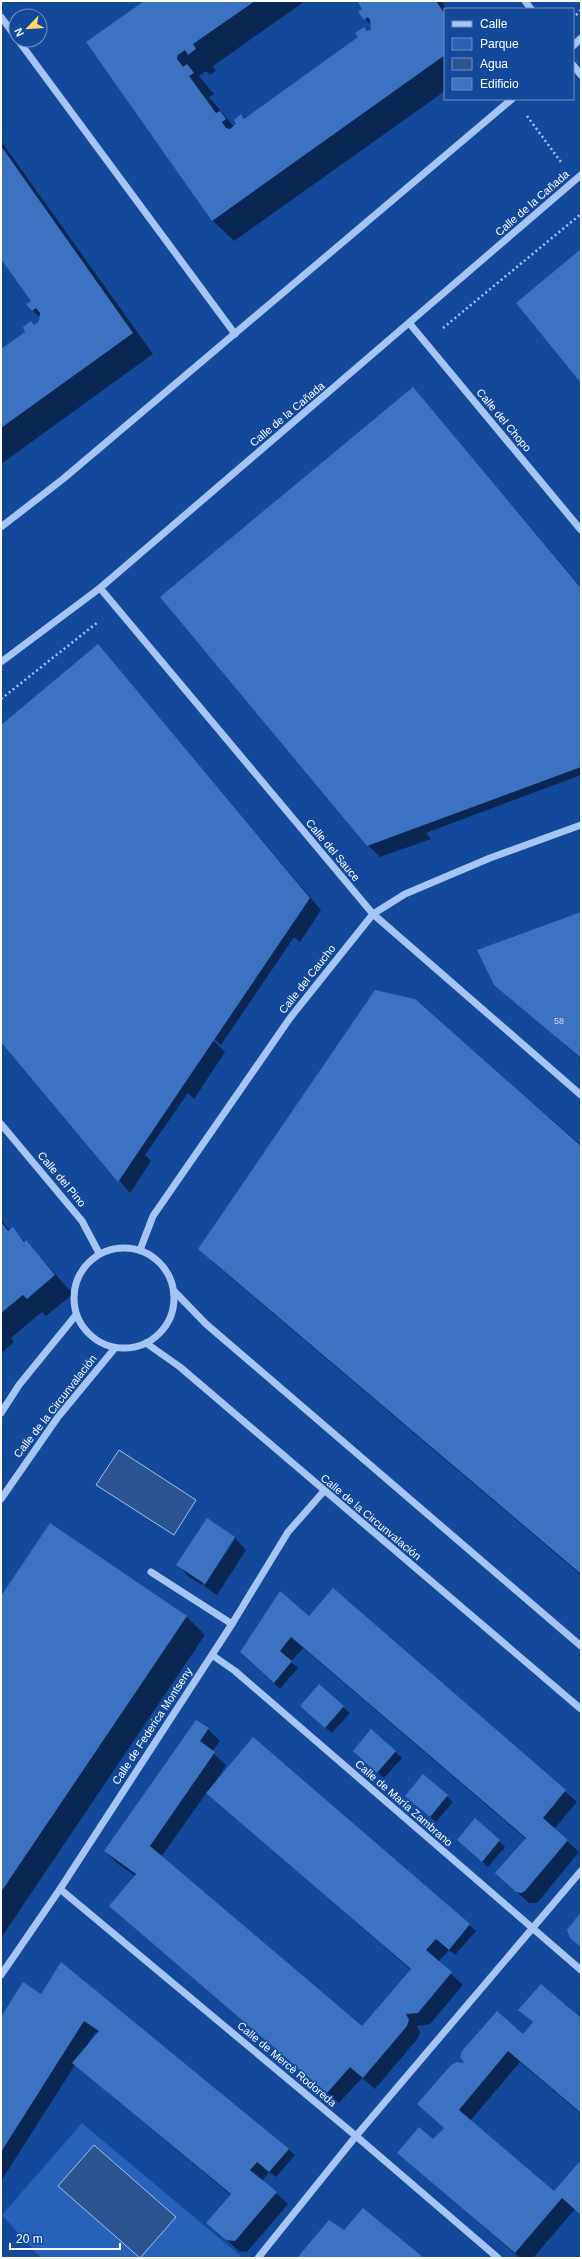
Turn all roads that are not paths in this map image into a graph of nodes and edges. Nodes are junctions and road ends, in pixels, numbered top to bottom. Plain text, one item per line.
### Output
1 (1, 17) edge
2 (8, 26) edge
3 (24, 48) edge
4 (574, 66) edge
5 (581, 75) edge
6 (511, 100) edge
7 (581, 175) edge
8 (410, 324) junction
9 (235, 334) junction
10 (1, 527) edge
11 (581, 530) edge
12 (100, 588) junction
13 (1, 662) edge
14 (581, 825) edge
15 (373, 914) junction
16 (581, 1095) edge
17 (1, 1124) edge
18 (140, 1250) junction
19 (99, 1254) junction
20 (174, 1291) junction
21 (76, 1315) junction
22 (146, 1343) junction
23 (115, 1348) junction
24 (1, 1413) edge
25 (324, 1491) junction
26 (1, 1499) edge
27 (151, 1572) dead end
28 (232, 1624) junction
29 (581, 1646) edge
30 (212, 1654) junction
31 (581, 1709) edge
32 (581, 1871) edge
33 (60, 1889) junction
34 (532, 1929) junction
35 (581, 1970) edge
36 (1, 1975) edge
37 (356, 2136) junction
38 (258, 2258) edge
39 (498, 2258) edge

1 - 2 street
3 - 9 street
4 - 5 street
6 - 9 street
7 - 8 street, Calle de la Cañada
8 - 11 street, Calle del Chopo
8 - 12 street, Calle de la Cañada
9 - 10 street
12 - 13 street, Calle de la Cañada
12 - 15 street, Calle del Sauce
14 - 15 street, Calle del Caucho
15 - 16 street, Calle del Sauce
15 - 18 street, Calle del Caucho
17 - 19 street, Calle del Pino
18 - 19 street
18 - 20 street
19 - 21 street
20 - 22 street
20 - 29 street
21 - 23 street
21 - 24 street
22 - 23 street
22 - 25 street, Calle de la Circunvalación
23 - 26 street, Calle de la Circunvalación
25 - 28 street, Calle de Federica Montseny
25 - 31 street, Calle de la Circunvalación
27 - 28 street
28 - 30 street, Calle de Federica Montseny
30 - 33 street, Calle de Federica Montseny
30 - 34 street, Calle de María Zambrano
32 - 34 street
33 - 36 street, Calle de Federica Montseny
33 - 37 street, Calle de Mercè Rodoreda
34 - 35 street, Calle de María Zambrano
34 - 37 street
37 - 38 street
37 - 39 street, Calle de Mercè Rodoreda

